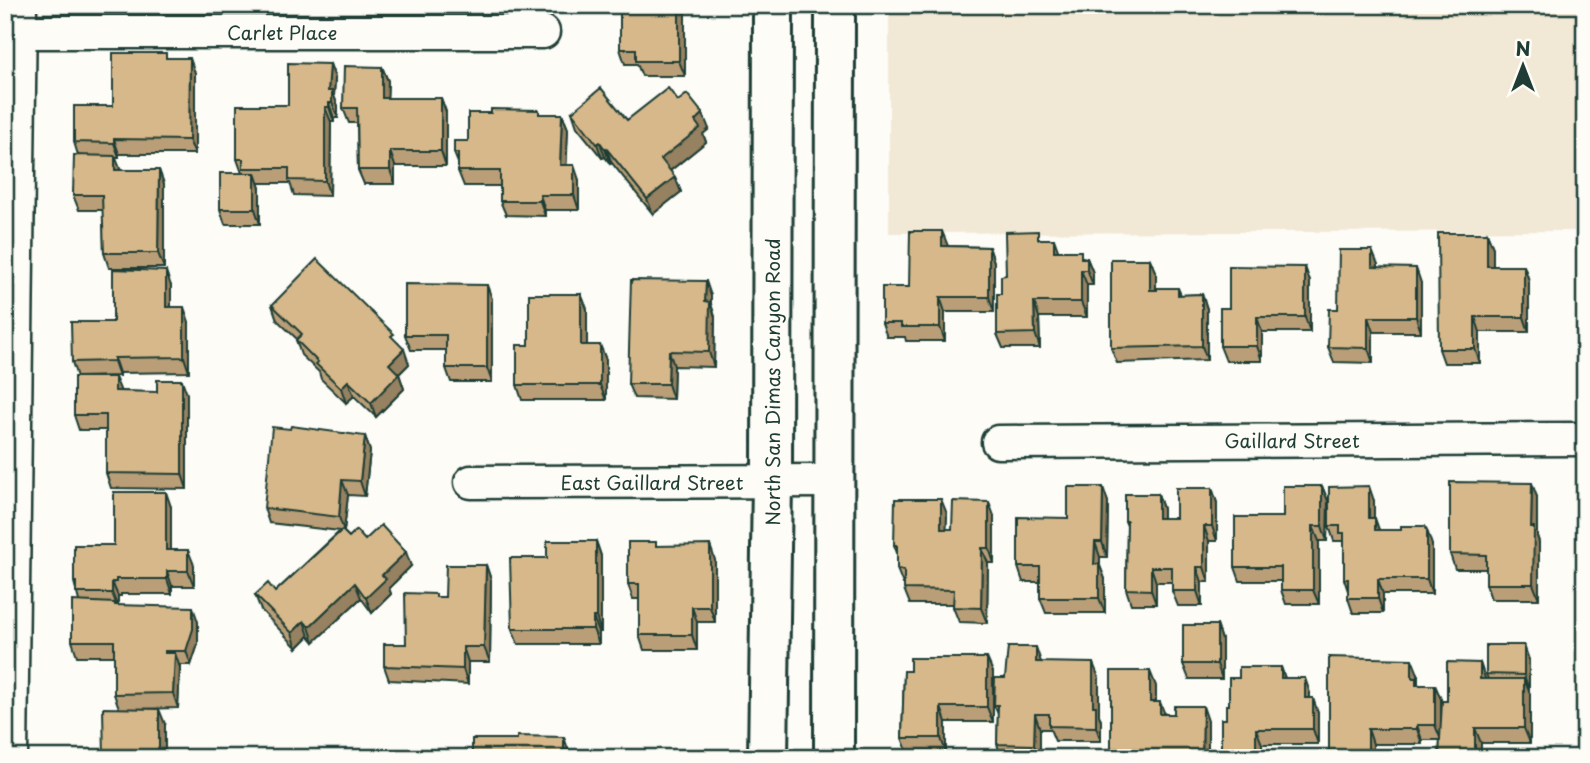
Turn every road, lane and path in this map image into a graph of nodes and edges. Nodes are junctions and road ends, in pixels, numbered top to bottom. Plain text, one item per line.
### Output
1 (773, 5) edge
2 (835, 5) edge
3 (20, 19) edge
4 (543, 32) dead end
5 (1585, 439) edge
6 (998, 442) dead end
7 (772, 481) junction
8 (833, 481) junction
9 (471, 482) dead end
10 (11, 758) edge
11 (768, 758) edge
12 (834, 758) edge

1 - 7 main road, North San Dimas Canyon Road
2 - 8 main road
3 - 4 street, Carlet Place
3 - 10 street
5 - 6 street, Gaillard Street
7 - 8 street, East Gaillard Street
7 - 9 street, East Gaillard Street
7 - 11 main road, North San Dimas Canyon Road
8 - 12 main road

